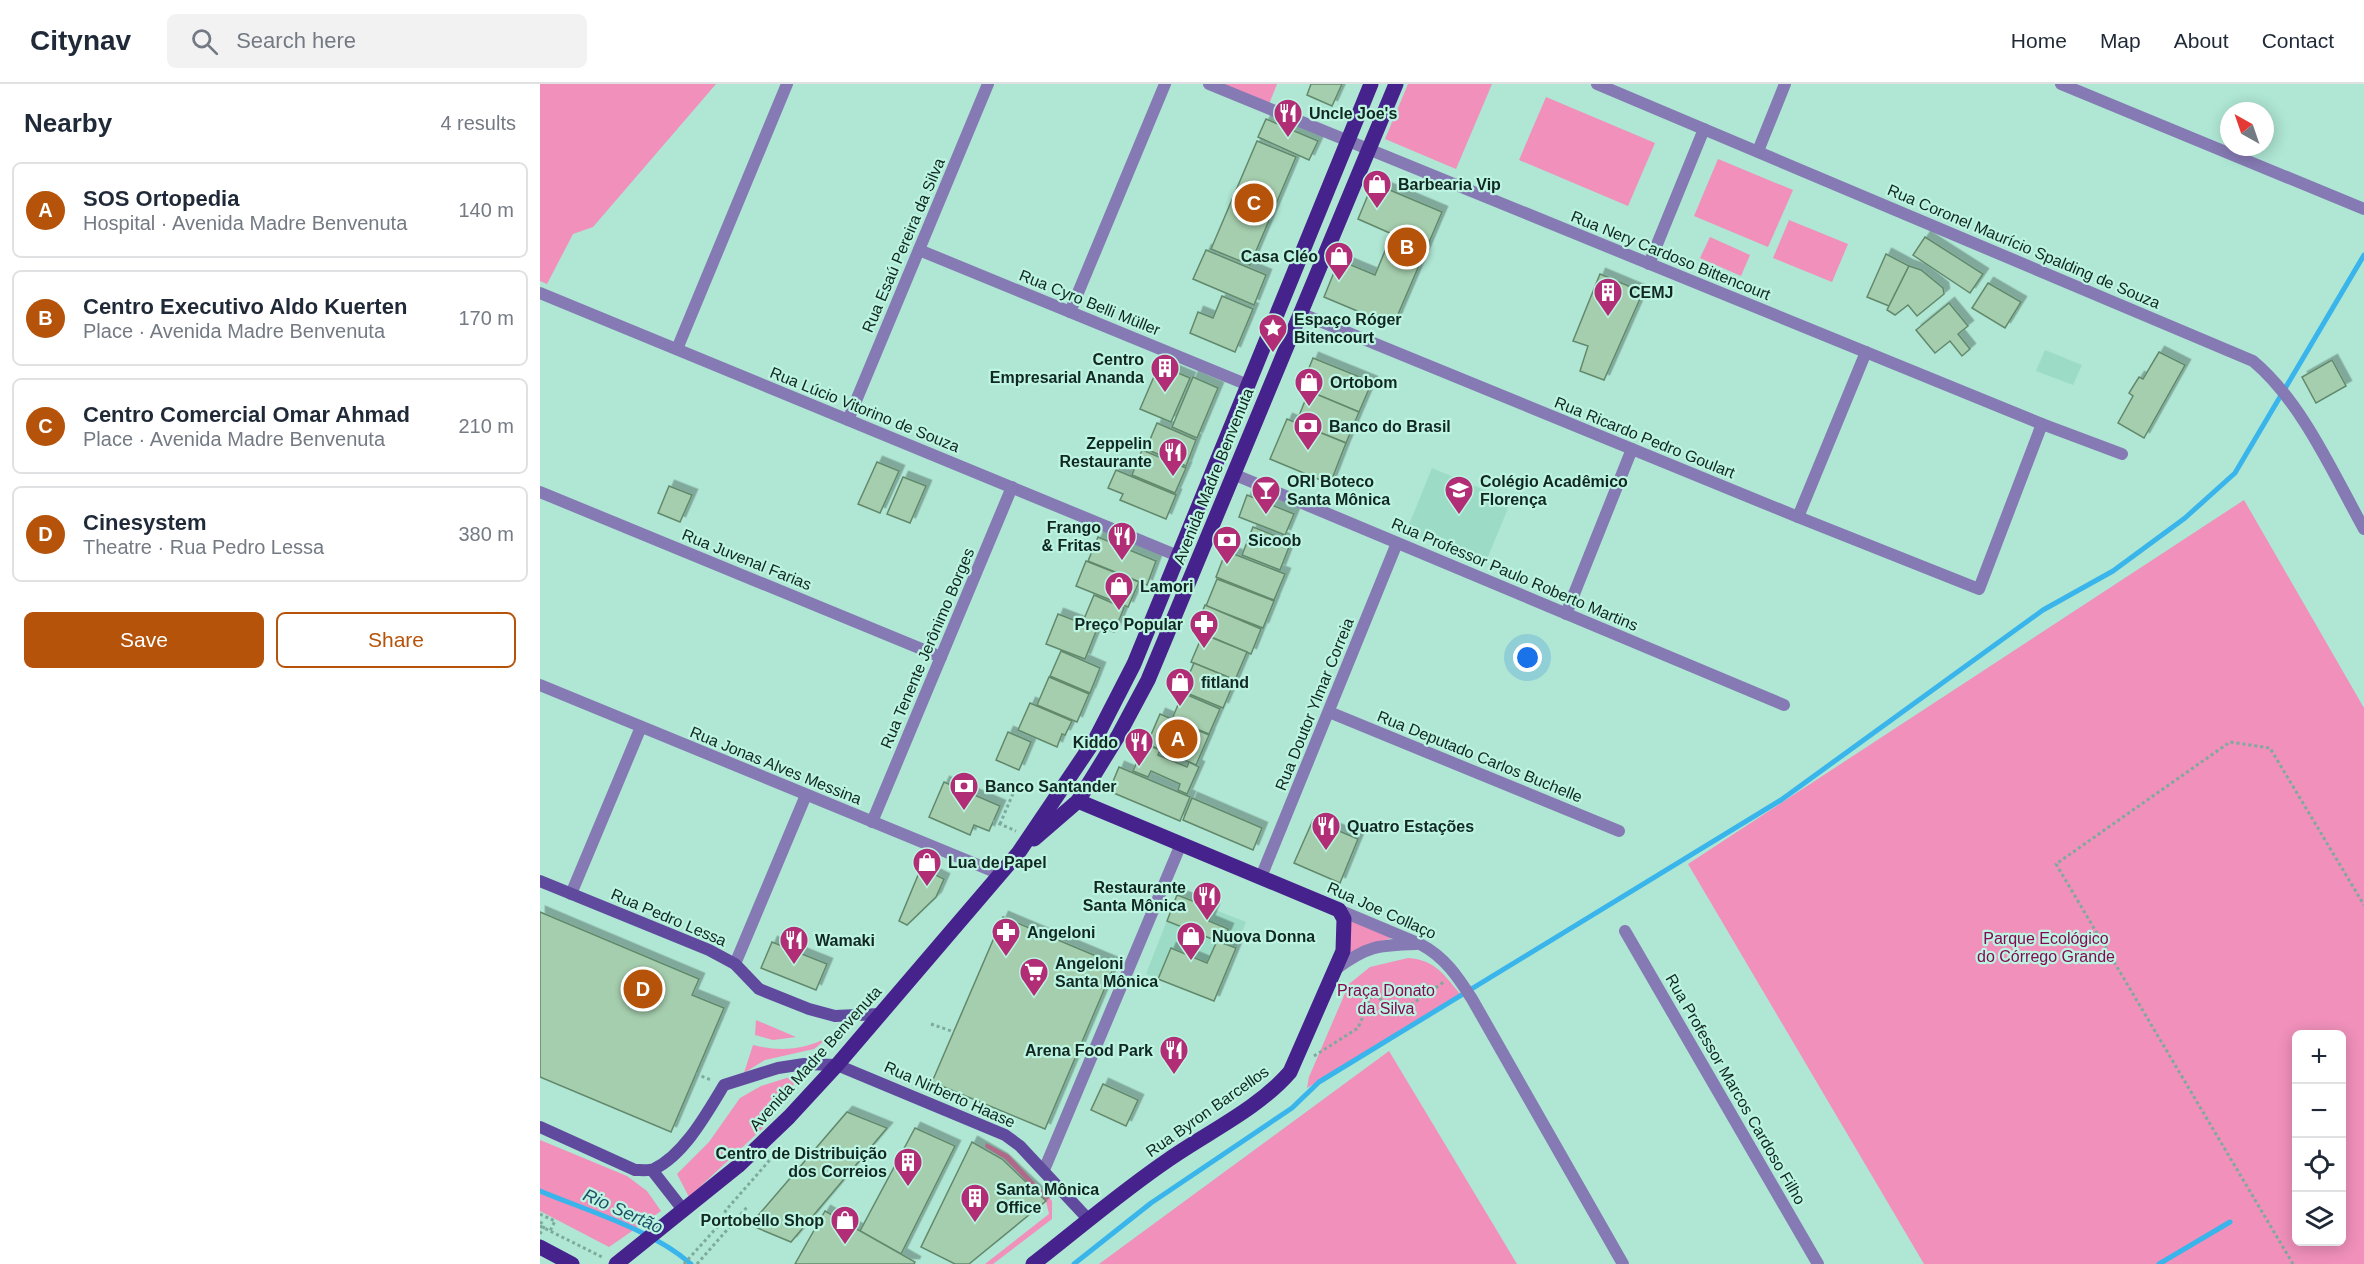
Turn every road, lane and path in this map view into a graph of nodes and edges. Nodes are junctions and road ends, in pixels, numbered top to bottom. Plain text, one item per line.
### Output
1 (787, 84) edge
2 (988, 84) edge
3 (1165, 84) edge
4 (1209, 84) edge
5 (1371, 84) edge
6 (1396, 84) edge
7 (1596, 84) edge
8 (1785, 84) edge
9 (2061, 84) edge
10 (1704, 129) junction
11 (1347, 141) junction
12 (1367, 150) junction
13 (1758, 151) junction
14 (2364, 209) edge
15 (919, 250) junction
16 (1649, 264) junction
17 (540, 293) edge
18 (1070, 312) junction
19 (1300, 312) junction
20 (677, 349) junction
21 (1866, 352) junction
22 (1248, 385) junction
23 (848, 420) junction
24 (2042, 424) junction
25 (1632, 449) junction
26 (2122, 454) dead end
27 (1233, 474) junction
28 (1012, 487) junction
29 (540, 492) edge
30 (1798, 517) junction
31 (2364, 529) edge
32 (1397, 543) junction
33 (1178, 556) junction
34 (1566, 614) junction
35 (941, 657) junction
36 (540, 685) edge
37 (1784, 705) dead end
38 (1329, 712) junction
39 (641, 727) junction
40 (1015, 789) dead end
41 (806, 795) junction
42 (1078, 801) junction
43 (993, 821) dead end
44 (872, 822) junction
45 (1000, 824) junction
46 (1016, 831) dead end
47 (1619, 831) dead end
48 (1181, 844) junction
49 (1018, 852) junction
50 (1000, 874) junction
51 (1261, 877) junction
52 (540, 881) edge
53 (571, 894) junction
54 (2364, 905) edge
55 (1340, 909) junction
56 (1625, 931) dead end
57 (1420, 944) junction
58 (735, 964) junction
59 (1336, 969) junction
60 (1458, 978) junction
61 (880, 1014) junction
62 (931, 1024) dead end
63 (954, 1032) dead end
64 (837, 1065) junction
65 (1290, 1072) junction
66 (540, 1127) edge
67 (652, 1170) junction
68 (1044, 1170) junction
69 (747, 1207) dead end
70 (684, 1211) junction
71 (540, 1214) edge
72 (1089, 1220) junction
73 (542, 1224) edge
74 (550, 1231) junction
75 (540, 1234) edge
76 (702, 1244) dead end
77 (540, 1247) edge
78 (620, 1261) edge
79 (572, 1264) edge
80 (684, 1264) edge
81 (697, 1264) edge
82 (1033, 1264) edge
83 (1623, 1264) edge
84 (1818, 1264) edge
85 (2293, 1264) edge

1 - 20 street
2 - 15 street, Rua Esaú Pereira da Silva
3 - 18 street
4 - 11 street, Rua Nery Cardoso Bittencourt
5 - 11 main road, Avenida Madre Benvenuta
6 - 12 main road, Avenida Madre Benvenuta
7 - 10 street, Rua Coronel Maurício Spalding de Souza
8 - 13 street
9 - 14 street
10 - 13 street, Rua Coronel Maurício Spalding de Souza
10 - 16 street
11 - 12 street, Rua Nery Cardoso Bittencourt
11 - 22 main road, Avenida Madre Benvenuta
12 - 16 street, Rua Nery Cardoso Bittencourt
12 - 19 main road, Avenida Madre Benvenuta
13 - 31 street, Rua Coronel Maurício Spalding de Souza
15 - 18 street, Rua Cyro Belli Müller
15 - 23 street, Rua Esaú Pereira da Silva
16 - 21 street, Rua Nery Cardoso Bittencourt
17 - 20 street, Rua Lúcio Vitorino de Souza
18 - 22 street, Rua Cyro Belli Müller
19 - 25 street, Rua Ricardo Pedro Goulart
19 - 27 main road, Avenida Madre Benvenuta
20 - 23 street, Rua Lúcio Vitorino de Souza
21 - 24 street, Rua Nery Cardoso Bittencourt
21 - 30 street
22 - 33 main road, Avenida Madre Benvenuta
23 - 28 street, Rua Lúcio Vitorino de Souza
24 - 26 street, Rua Nery Cardoso Bittencourt
24 - 30 street, Rua Ricardo Pedro Goulart
25 - 30 street, Rua Ricardo Pedro Goulart
25 - 34 street
27 - 32 street, Rua Professor Paulo Roberto Martins
27 - 42 main road, Avenida Madre Benvenuta
28 - 33 street, Rua Lúcio Vitorino de Souza
28 - 35 street, Rua Tenente Jerônimo Borges
29 - 35 street, Rua Juvenal Farias
32 - 34 street, Rua Professor Paulo Roberto Martins
32 - 38 street, Rua Doutor Ylmar Correia
33 - 49 main road, Avenida Madre Benvenuta
34 - 37 street, Rua Professor Paulo Roberto Martins
35 - 44 street, Rua Tenente Jerônimo Borges
36 - 39 street, Rua Jonas Alves Messina
38 - 47 street, Rua Deputado Carlos Buchelle
38 - 51 street, Rua Doutor Ylmar Correia
39 - 41 street, Rua Jonas Alves Messina
39 - 53 street
40 - 45 path
41 - 44 street, Rua Jonas Alves Messina
41 - 58 street
42 - 48 main road, Rua Joe Collaço
42 - 49 main road, Avenida Madre Benvenuta
43 - 45 path
44 - 50 street, Rua Jonas Alves Messina
45 - 46 path
48 - 51 main road, Rua Joe Collaço
48 - 68 street
49 - 50 main road, Avenida Madre Benvenuta
50 - 61 main road, Avenida Madre Benvenuta
51 - 55 main road, Rua Joe Collaço
52 - 53 street, Rua Pedro Lessa
53 - 58 street, Rua Pedro Lessa
54 - 85 path
55 - 57 street, Rua Joe Collaço
55 - 59 main road, Rua Byron Barcellos
56 - 84 street, Rua Professor Marcos Cardoso Filho
57 - 59 street
57 - 60 street, Rua Joe Collaço
58 - 61 street, Rua Pedro Lessa
59 - 65 main road, Rua Byron Barcellos
60 - 65 path
60 - 83 street, Rua Joe Collaço
61 - 64 main road, Avenida Madre Benvenuta
62 - 63 path
64 - 67 street
64 - 68 street, Rua Nirberto Haase
64 - 70 main road, Avenida Madre Benvenuta
65 - 72 main road, Rua Byron Barcellos
66 - 67 street
67 - 70 street
68 - 72 street, Rua Nirberto Haase
69 - 81 path
70 - 78 main road, Avenida Madre Benvenuta
71 - 74 path
72 - 82 main road, Rua Byron Barcellos
73 - 74 path
73 - 75 path, bridge
74 - 78 path
76 - 80 path
77 - 79 main road

